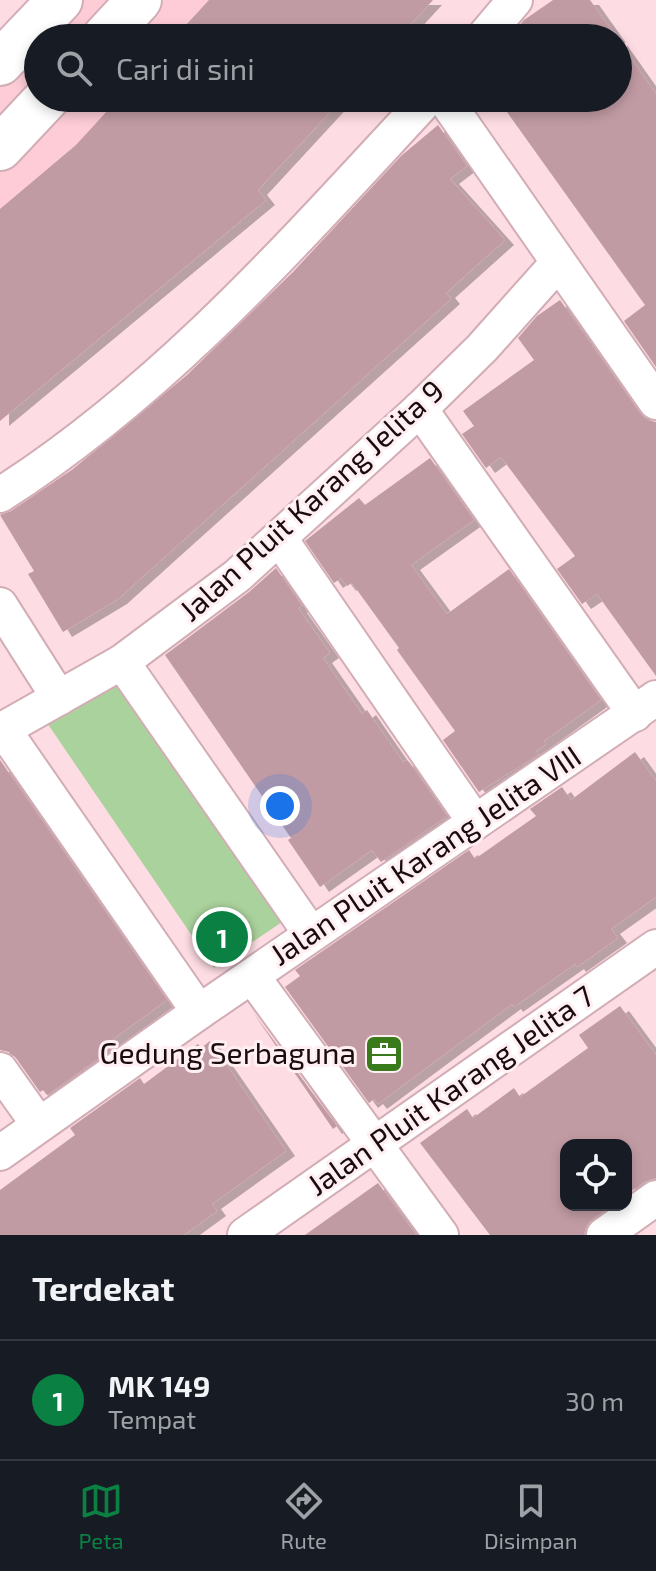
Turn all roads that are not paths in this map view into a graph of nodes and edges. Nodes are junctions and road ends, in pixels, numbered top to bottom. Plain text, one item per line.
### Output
1 (60, 0) edge
2 (139, 0) edge
3 (515, 0) edge
4 (37, 24) edge
5 (117, 24) edge
6 (495, 24) edge
7 (24, 38) edge
8 (0, 63) edge
9 (34, 112) edge
10 (415, 112) edge
11 (454, 112) edge
12 (0, 148) edge
13 (557, 264) junction
14 (656, 402) edge
15 (420, 409) junction
16 (0, 495) edge
17 (280, 539) junction
18 (0, 605) edge
19 (122, 662) junction
20 (59, 698) junction
21 (645, 706) edge
22 (1, 730) edge
23 (475, 822) junction
24 (311, 934) junction
25 (656, 947) edge
26 (252, 976) junction
27 (199, 1012) junction
28 (0, 1070) edge
29 (39, 1125) junction
30 (375, 1143) junction
31 (0, 1153) edge
32 (656, 1198) edge
33 (245, 1235) edge
34 (441, 1235) edge
35 (604, 1235) edge

1 - 4 street
2 - 5 street
3 - 6 street
7 - 8 street
9 - 12 street
10 - 16 street
11 - 13 street
13 - 14 street
13 - 15 street, Jalan Pluit Karang Jelita 9
15 - 17 street, Jalan Pluit Karang Jelita 9
15 - 21 street
17 - 19 street, Jalan Pluit Karang Jelita 9
17 - 23 street
18 - 20 street
19 - 20 street, Jalan Pluit Karang Jelita 9
19 - 24 street
20 - 22 street, Jalan Pluit Karang Jelita 9
21 - 23 street, Jalan Pluit Karang Jelita VIII
22 - 27 street
23 - 24 street, Jalan Pluit Karang Jelita VIII
24 - 26 street, Jalan Pluit Karang Jelita VIII
25 - 30 street, Jalan Pluit Karang Jelita 7
26 - 27 street, Jalan Pluit Karang Jelita VIII
26 - 30 street
27 - 29 street, Jalan Pluit Karang Jelita VIII
28 - 29 street
29 - 31 street, Jalan Pluit Karang Jelita VIII
30 - 33 street, Jalan Pluit Karang Jelita 7
30 - 34 street
32 - 35 street

